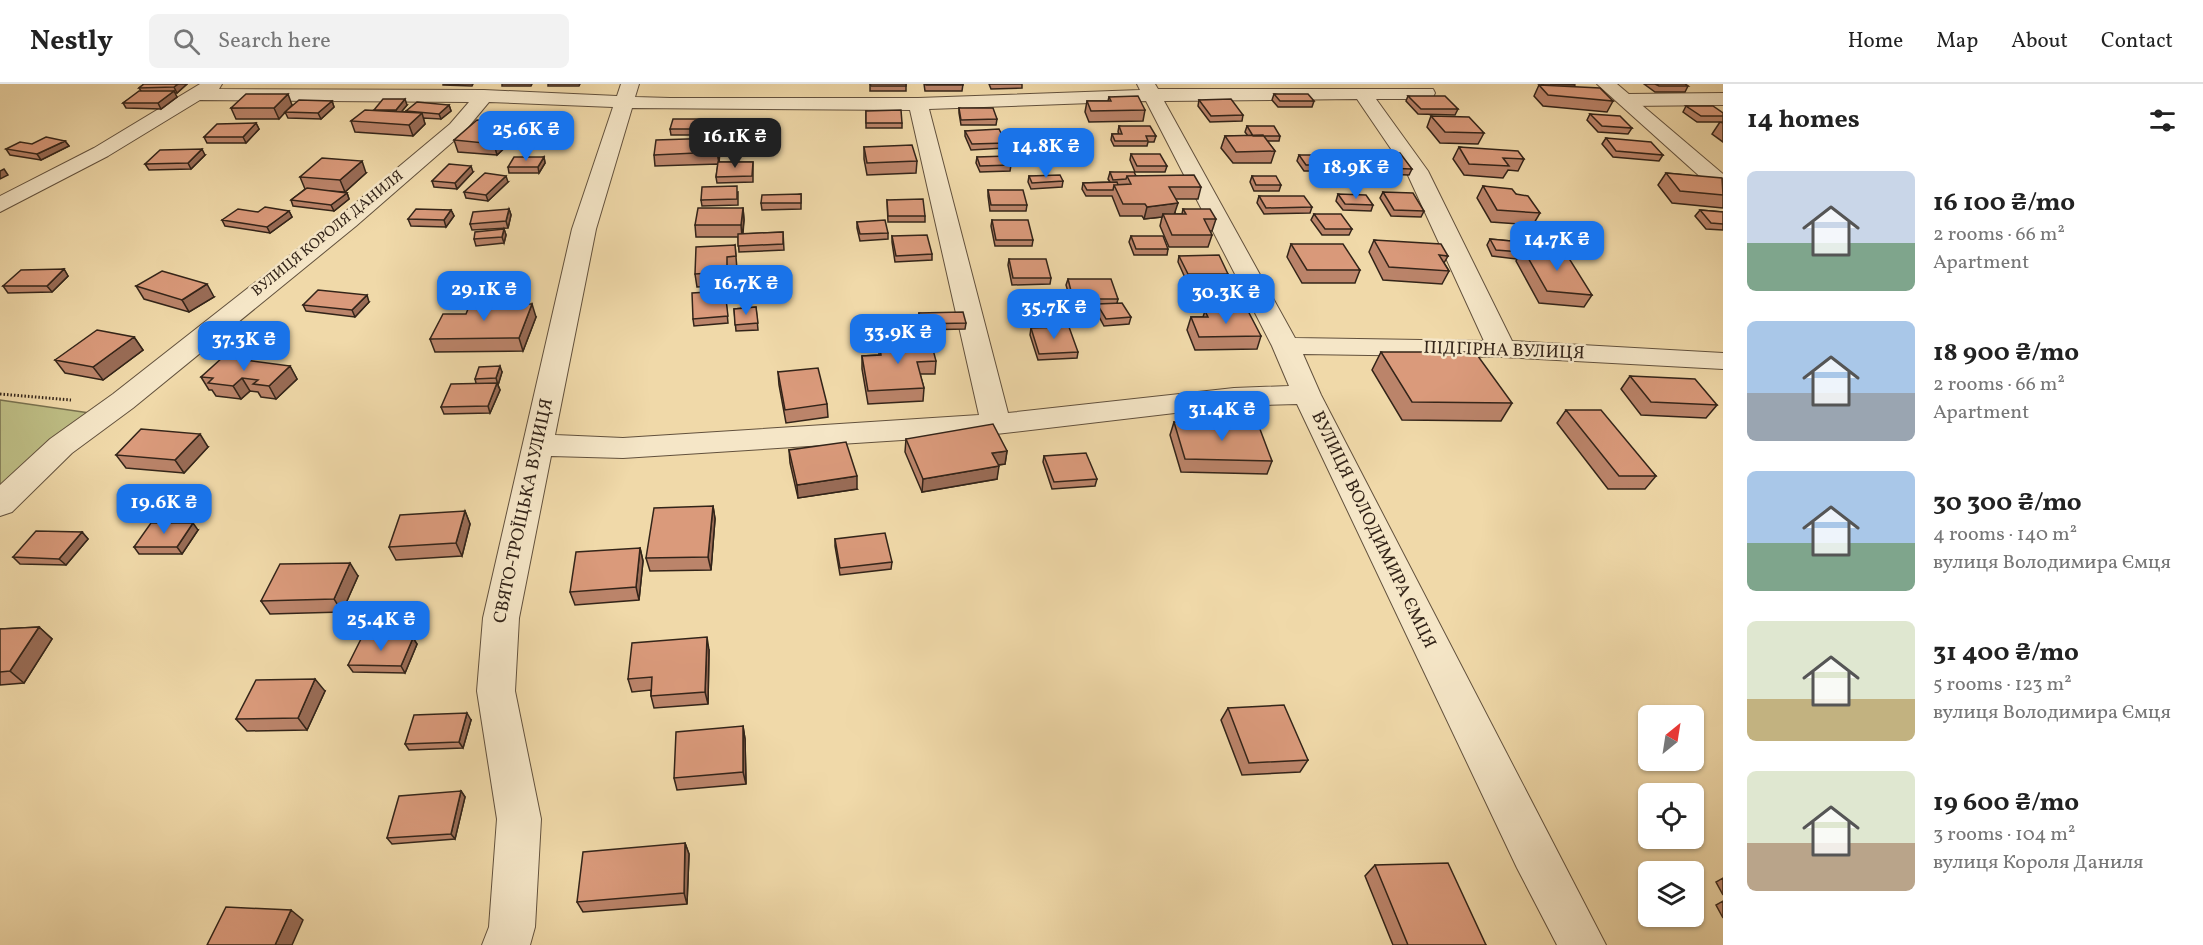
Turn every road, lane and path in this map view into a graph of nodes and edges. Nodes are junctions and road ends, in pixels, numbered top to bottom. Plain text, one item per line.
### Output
1 (1606, 84) edge
2 (206, 89) edge
3 (1148, 90) edge
4 (628, 93) edge
5 (1362, 93) junction
6 (1425, 93) edge
7 (484, 96) junction
8 (1723, 99) edge
9 (1628, 100) junction
10 (918, 104) junction
11 (1723, 185) edge
12 (0, 205) edge
13 (1286, 346) junction
14 (1502, 349) junction
15 (1723, 361) edge
16 (0, 394) edge
17 (1307, 395) junction
18 (123, 401) junction
19 (996, 424) junction
20 (537, 445) junction
21 (0, 504) edge
22 (506, 945) edge
23 (1582, 945) edge

1 - 9 street
2 - 7 street
2 - 12 street
3 - 5 street
3 - 10 street
3 - 13 street, ВУЛИЦЯ ВОЛОДИМИРА ЄМЦЯ
4 - 7 street
4 - 10 street
4 - 20 street, СВЯТО-ТРОЇЦЬКА ВУЛИЦЯ
5 - 6 street
5 - 14 street
7 - 18 street, ВУЛИЦЯ КОРОЛЯ ДАНИЛЯ
8 - 9 street
9 - 11 street
10 - 19 street
13 - 14 street, ПІДГІРНА ВУЛИЦЯ
13 - 17 street, ВУЛИЦЯ ВОЛОДИМИРА ЄМЦЯ
14 - 15 street, ПІДГІРНА ВУЛИЦЯ
16 - 18 path
17 - 19 street
17 - 23 street, ВУЛИЦЯ ВОЛОДИМИРА ЄМЦЯ
18 - 21 street, ВУЛИЦЯ КОРОЛЯ ДАНИЛЯ
19 - 20 street
20 - 22 street, СВЯТО-ТРОЇЦЬКА ВУЛИЦЯ

